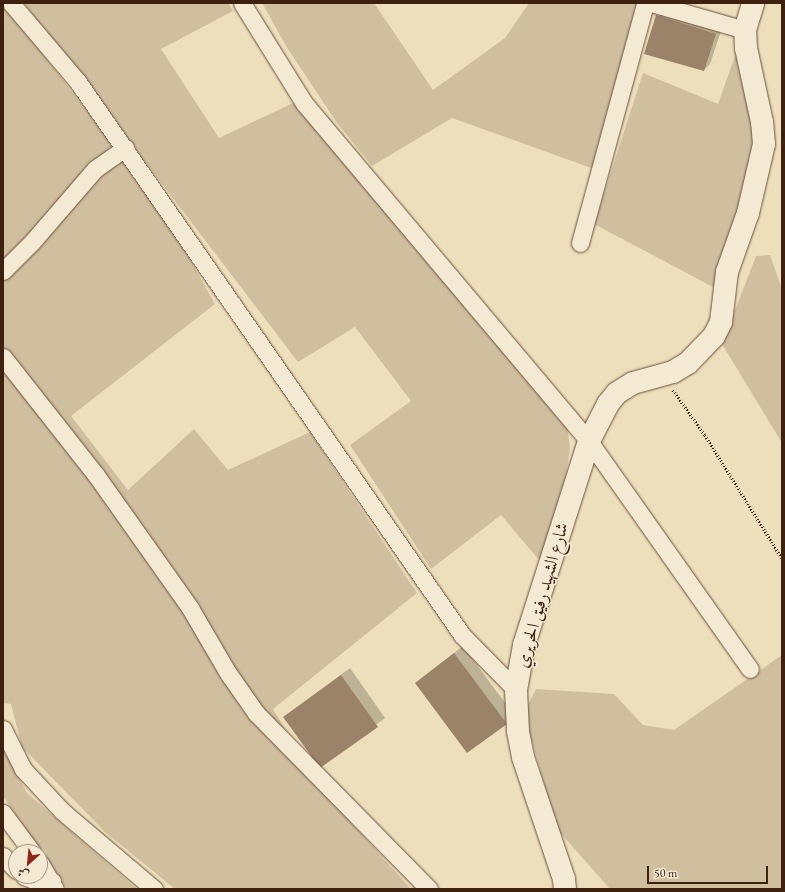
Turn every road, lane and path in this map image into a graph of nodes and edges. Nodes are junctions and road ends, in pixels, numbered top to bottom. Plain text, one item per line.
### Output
1 (11, 3) edge
2 (242, 3) edge
3 (645, 3) edge
4 (651, 3) edge
5 (753, 3) edge
6 (745, 30) junction
7 (125, 148) junction
8 (580, 243) dead end
9 (3, 271) edge
10 (3, 357) edge
11 (663, 375) junction
12 (589, 441) junction
13 (782, 558) edge
14 (750, 668) dead end
15 (516, 690) junction
16 (3, 729) edge
17 (3, 813) edge
18 (26, 844) edge
19 (568, 886) edge
20 (154, 889) edge
21 (429, 889) edge

1 - 7 street
2 - 12 street
3 - 8 street
4 - 6 street
5 - 6 street
6 - 11 street, شارع الشهيد رفيق الحريري
7 - 9 street
7 - 15 street
10 - 21 street
11 - 12 street, شارع الشهيد رفيق الحريري
11 - 13 path
12 - 14 street
12 - 15 street, شارع الشهيد رفيق الحريري
15 - 19 street, شارع الشهيد رفيق الحريري
16 - 20 street
17 - 18 street

